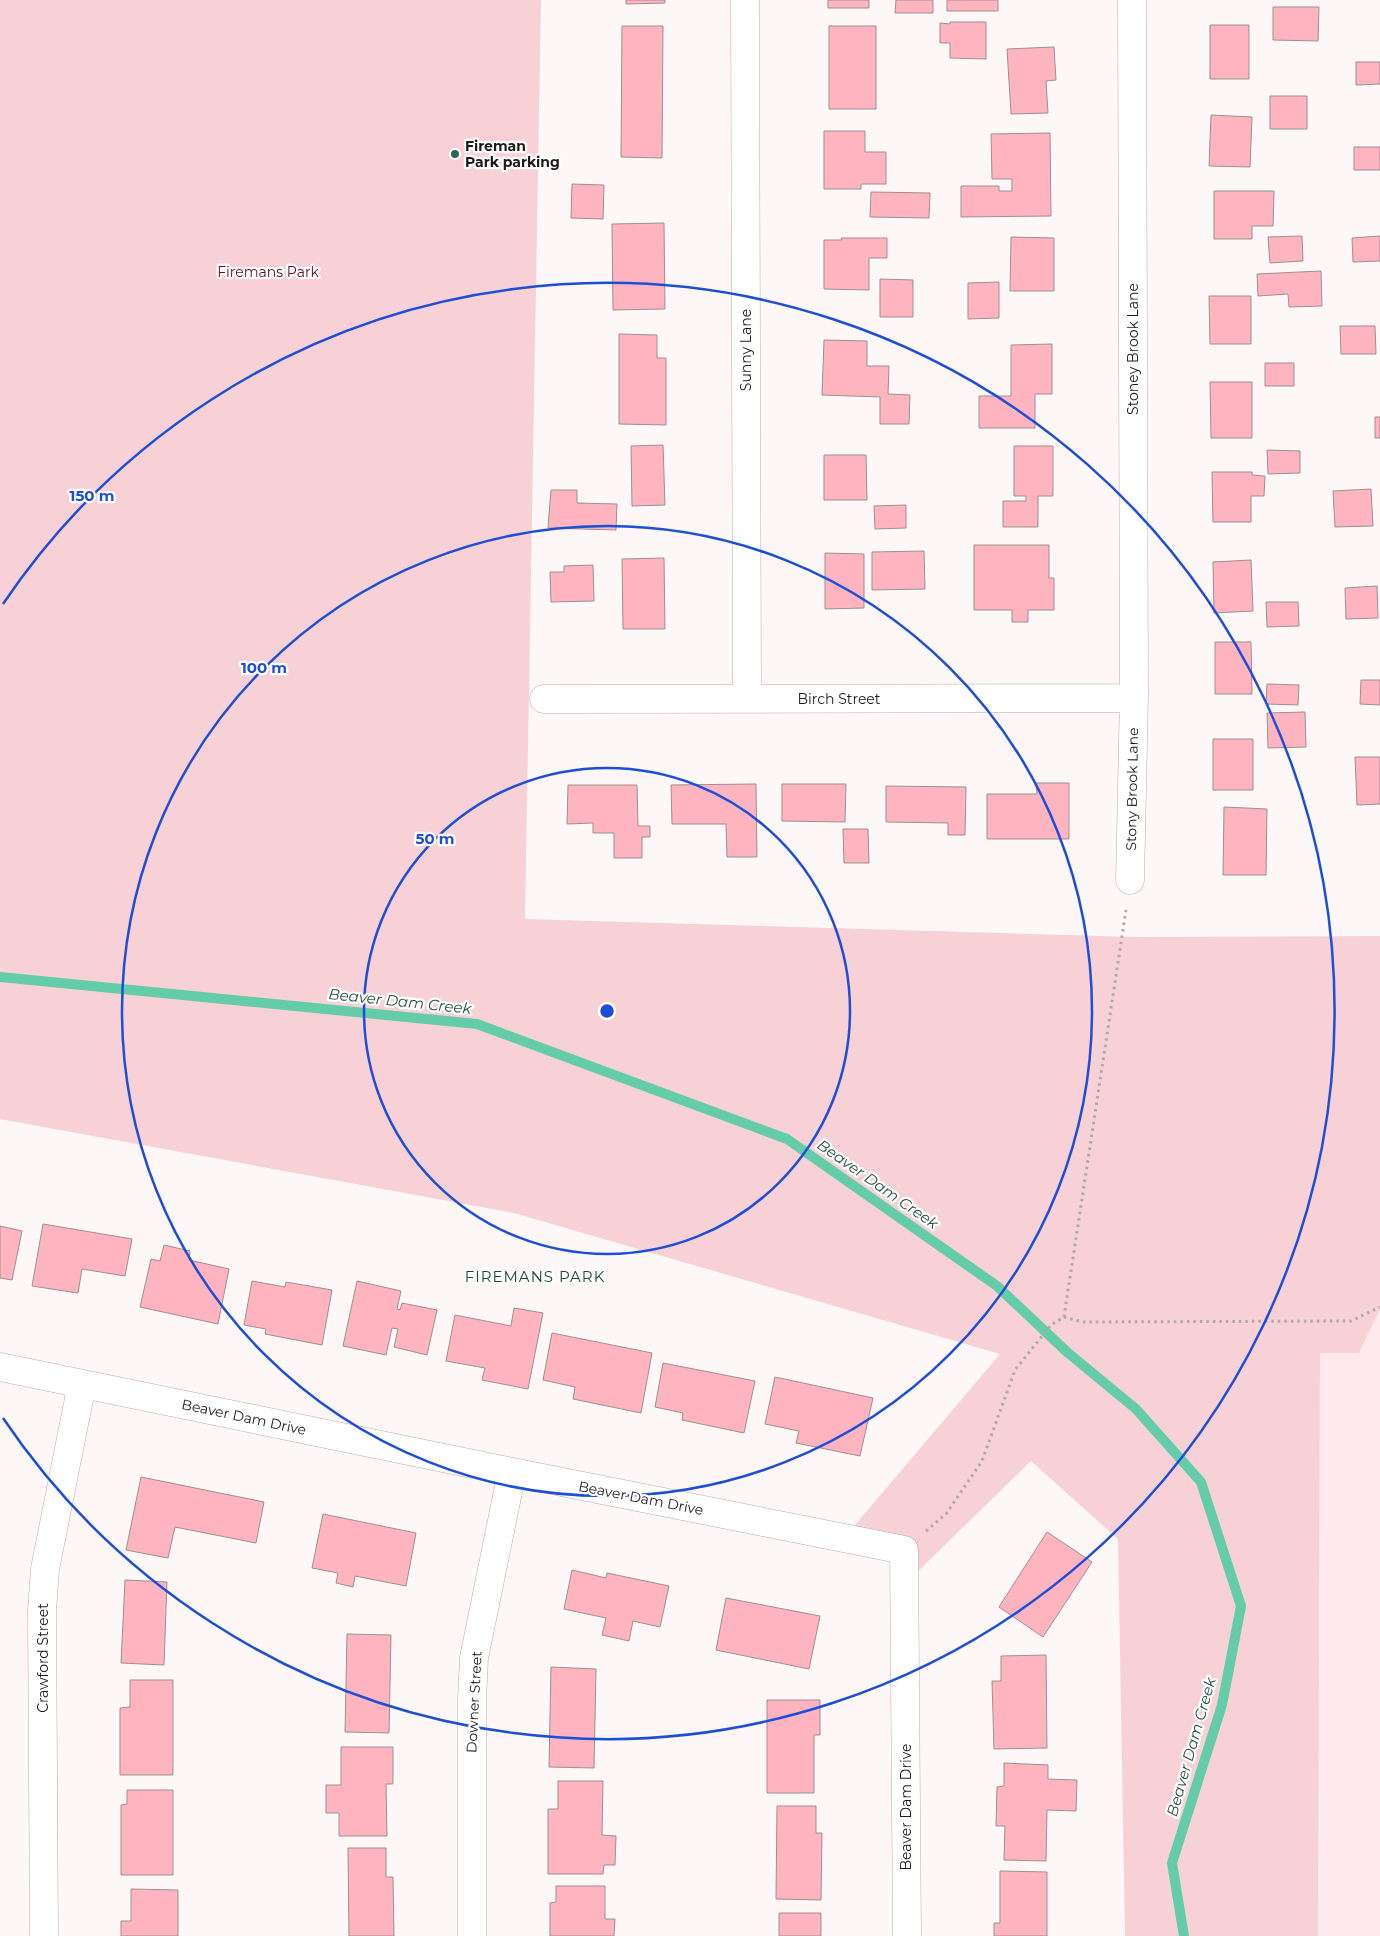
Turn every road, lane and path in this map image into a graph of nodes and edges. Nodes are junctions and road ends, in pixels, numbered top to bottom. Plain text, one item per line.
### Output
1 (745, 0) edge
2 (1132, 0) edge
3 (1134, 698) junction
4 (544, 699) dead end
5 (746, 699) junction
6 (1130, 880) joint
7 (1380, 1307) edge
8 (1064, 1317) junction
9 (0, 1367) edge
10 (82, 1384) junction
11 (512, 1472) junction
12 (904, 1550) junction
13 (44, 1936) edge
14 (472, 1936) edge
15 (907, 1936) edge

1 - 5 street, Sunny Lane
2 - 3 street, Stoney Brook Lane
3 - 5 street, Birch Street
3 - 6 street, Stony Brook Lane
4 - 5 street, Birch Street
6 - 8 path
7 - 8 path
8 - 12 path
9 - 10 street, Beaver Dam Drive
10 - 11 street, Beaver Dam Drive
10 - 13 street, Crawford Street
11 - 12 street, Beaver Dam Drive
11 - 14 street, Downer Street
12 - 15 street, Beaver Dam Drive

